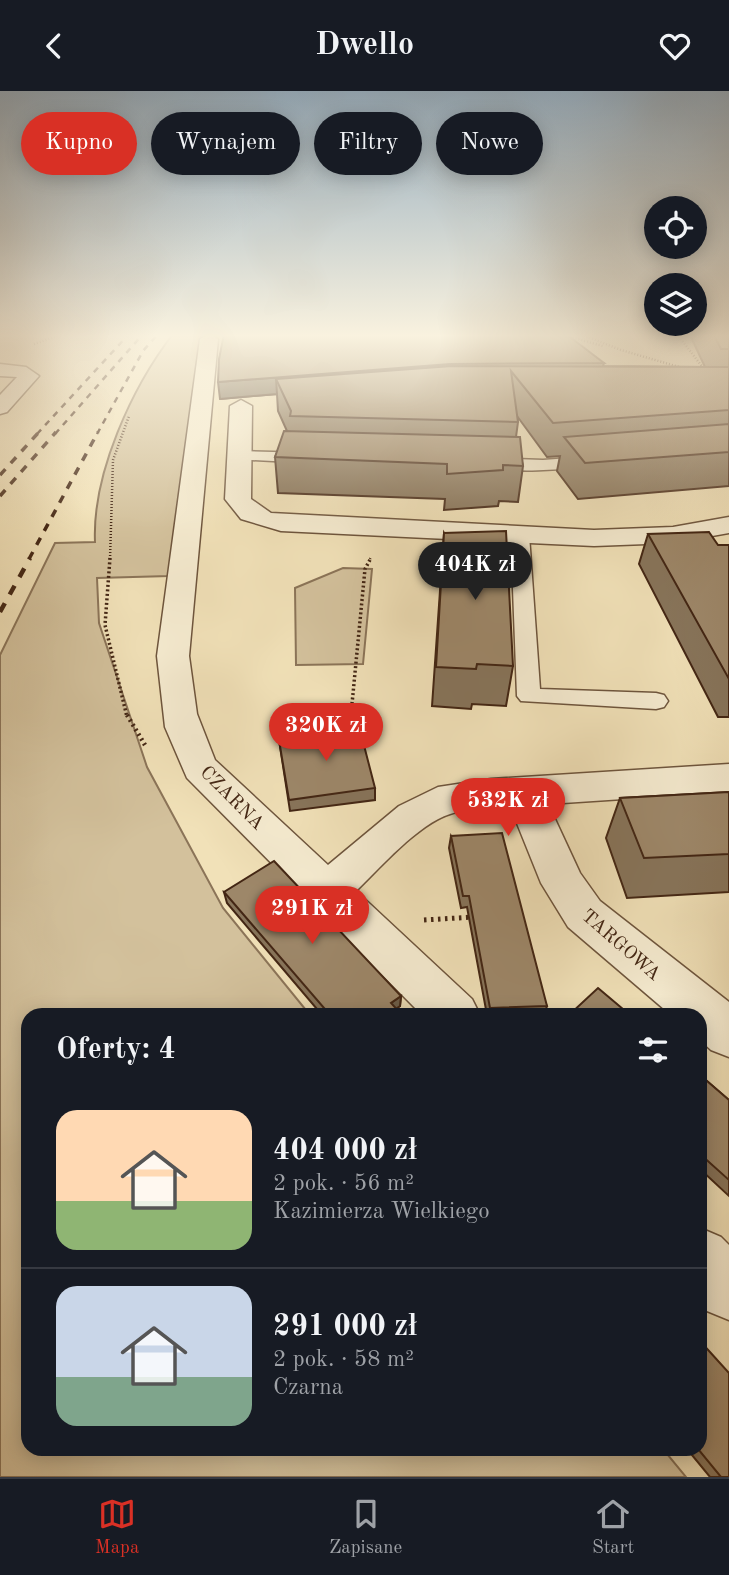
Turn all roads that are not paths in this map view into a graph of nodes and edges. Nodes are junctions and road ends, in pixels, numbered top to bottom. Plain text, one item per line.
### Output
1 (202, 399) edge
2 (201, 409) junction
3 (240, 456) junction
4 (323, 458) edge
5 (610, 460) edge
6 (474, 463) edge
7 (729, 524) edge
8 (520, 535) junction
9 (656, 701) dead end
10 (729, 778) edge
11 (523, 791) junction
12 (329, 890) junction
13 (448, 1008) edge
14 (699, 1008) edge
15 (707, 1015) edge
16 (729, 1033) edge
17 (707, 1265) edge
18 (729, 1289) edge

1 - 2 street, CZARNA
2 - 3 street
2 - 12 street, CZARNA
3 - 4 lane
3 - 8 street
5 - 6 lane
7 - 8 street
8 - 9 lane
10 - 11 street
11 - 12 street
11 - 14 street, TARGOWA
12 - 13 street, CZARNA
15 - 16 street, TARGOWA
17 - 18 street

